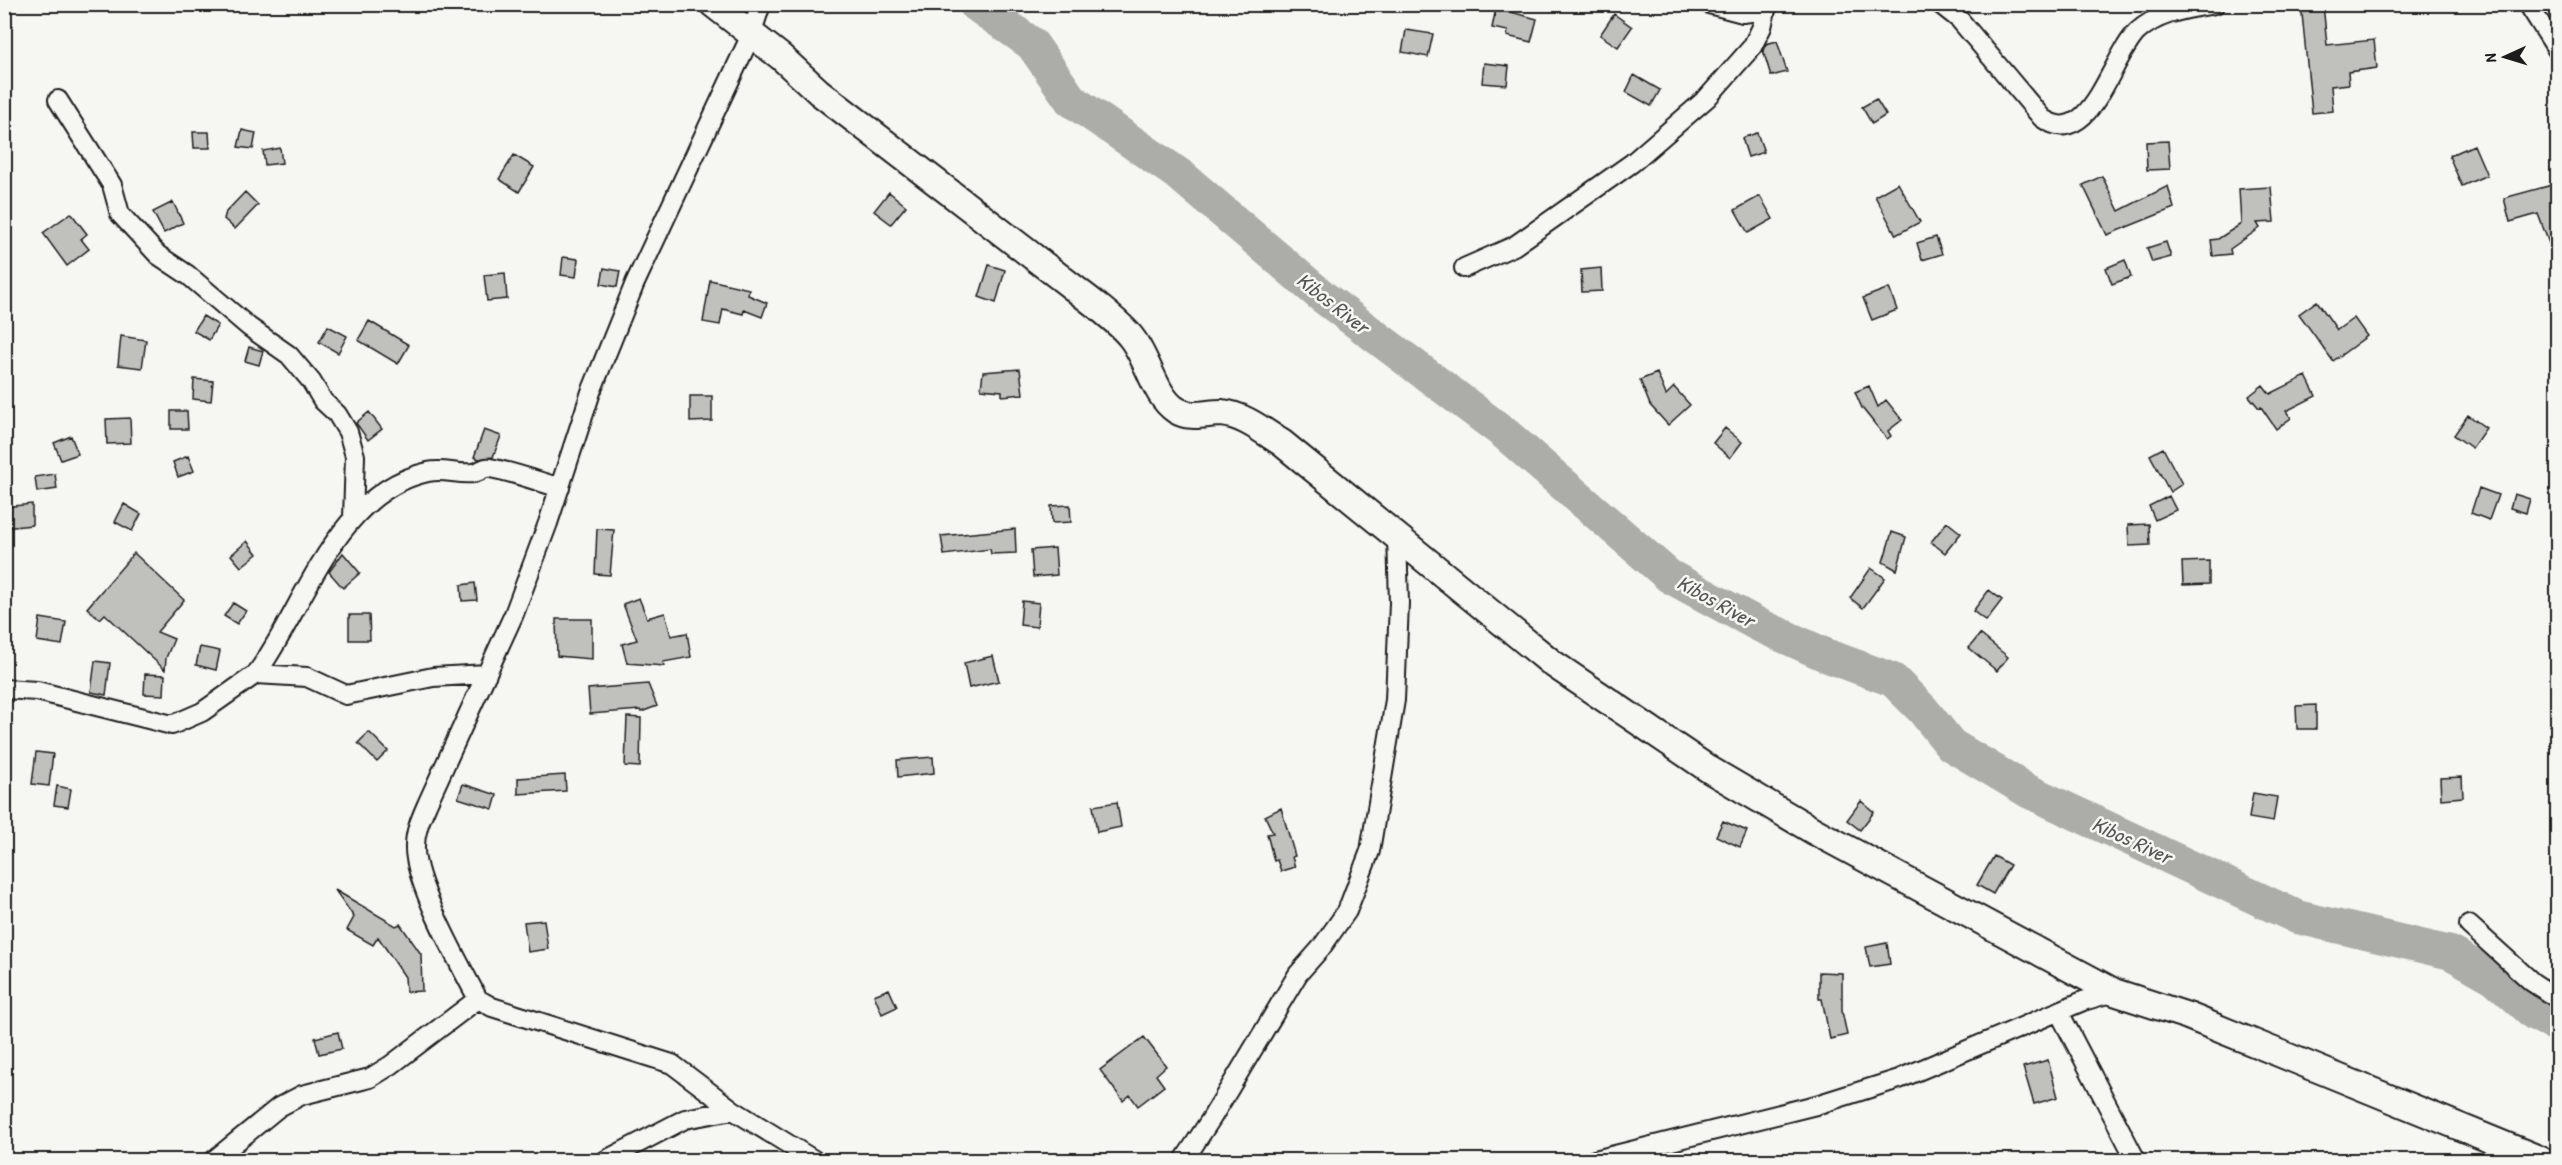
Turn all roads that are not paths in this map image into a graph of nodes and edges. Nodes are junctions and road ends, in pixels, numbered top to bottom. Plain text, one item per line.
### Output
1 (713, 4) edge
2 (761, 4) edge
3 (1709, 4) edge
4 (1940, 4) edge
5 (2215, 4) edge
6 (2528, 4) edge
7 (1768, 7) edge
8 (751, 35) junction
9 (2558, 51) edge
10 (58, 100) dead end
11 (1464, 268) dead end
12 (560, 488) junction
13 (353, 518) junction
14 (1397, 536) junction
15 (256, 674) junction
16 (487, 674) junction
17 (4, 689) edge
18 (2469, 925) dead end
19 (2114, 992) junction
20 (478, 999) junction
21 (2558, 999) edge
22 (2059, 1012) junction
23 (733, 1110) junction
24 (214, 1161) edge
25 (606, 1161) edge
26 (814, 1161) edge
27 (1184, 1161) edge
28 (1595, 1161) edge
29 (2136, 1161) edge
30 (2541, 1161) edge

1 - 8 main road
2 - 8 street
3 - 7 street
4 - 5 street
6 - 9 street
7 - 11 street
8 - 12 street
8 - 14 main road
10 - 13 street
12 - 13 street
12 - 16 street
13 - 15 street
14 - 19 main road
14 - 27 street
15 - 16 street
15 - 17 street
16 - 20 street
18 - 21 street
19 - 22 street
19 - 30 main road
20 - 23 street
20 - 24 street
22 - 28 street
22 - 29 street
23 - 25 street
23 - 26 street

